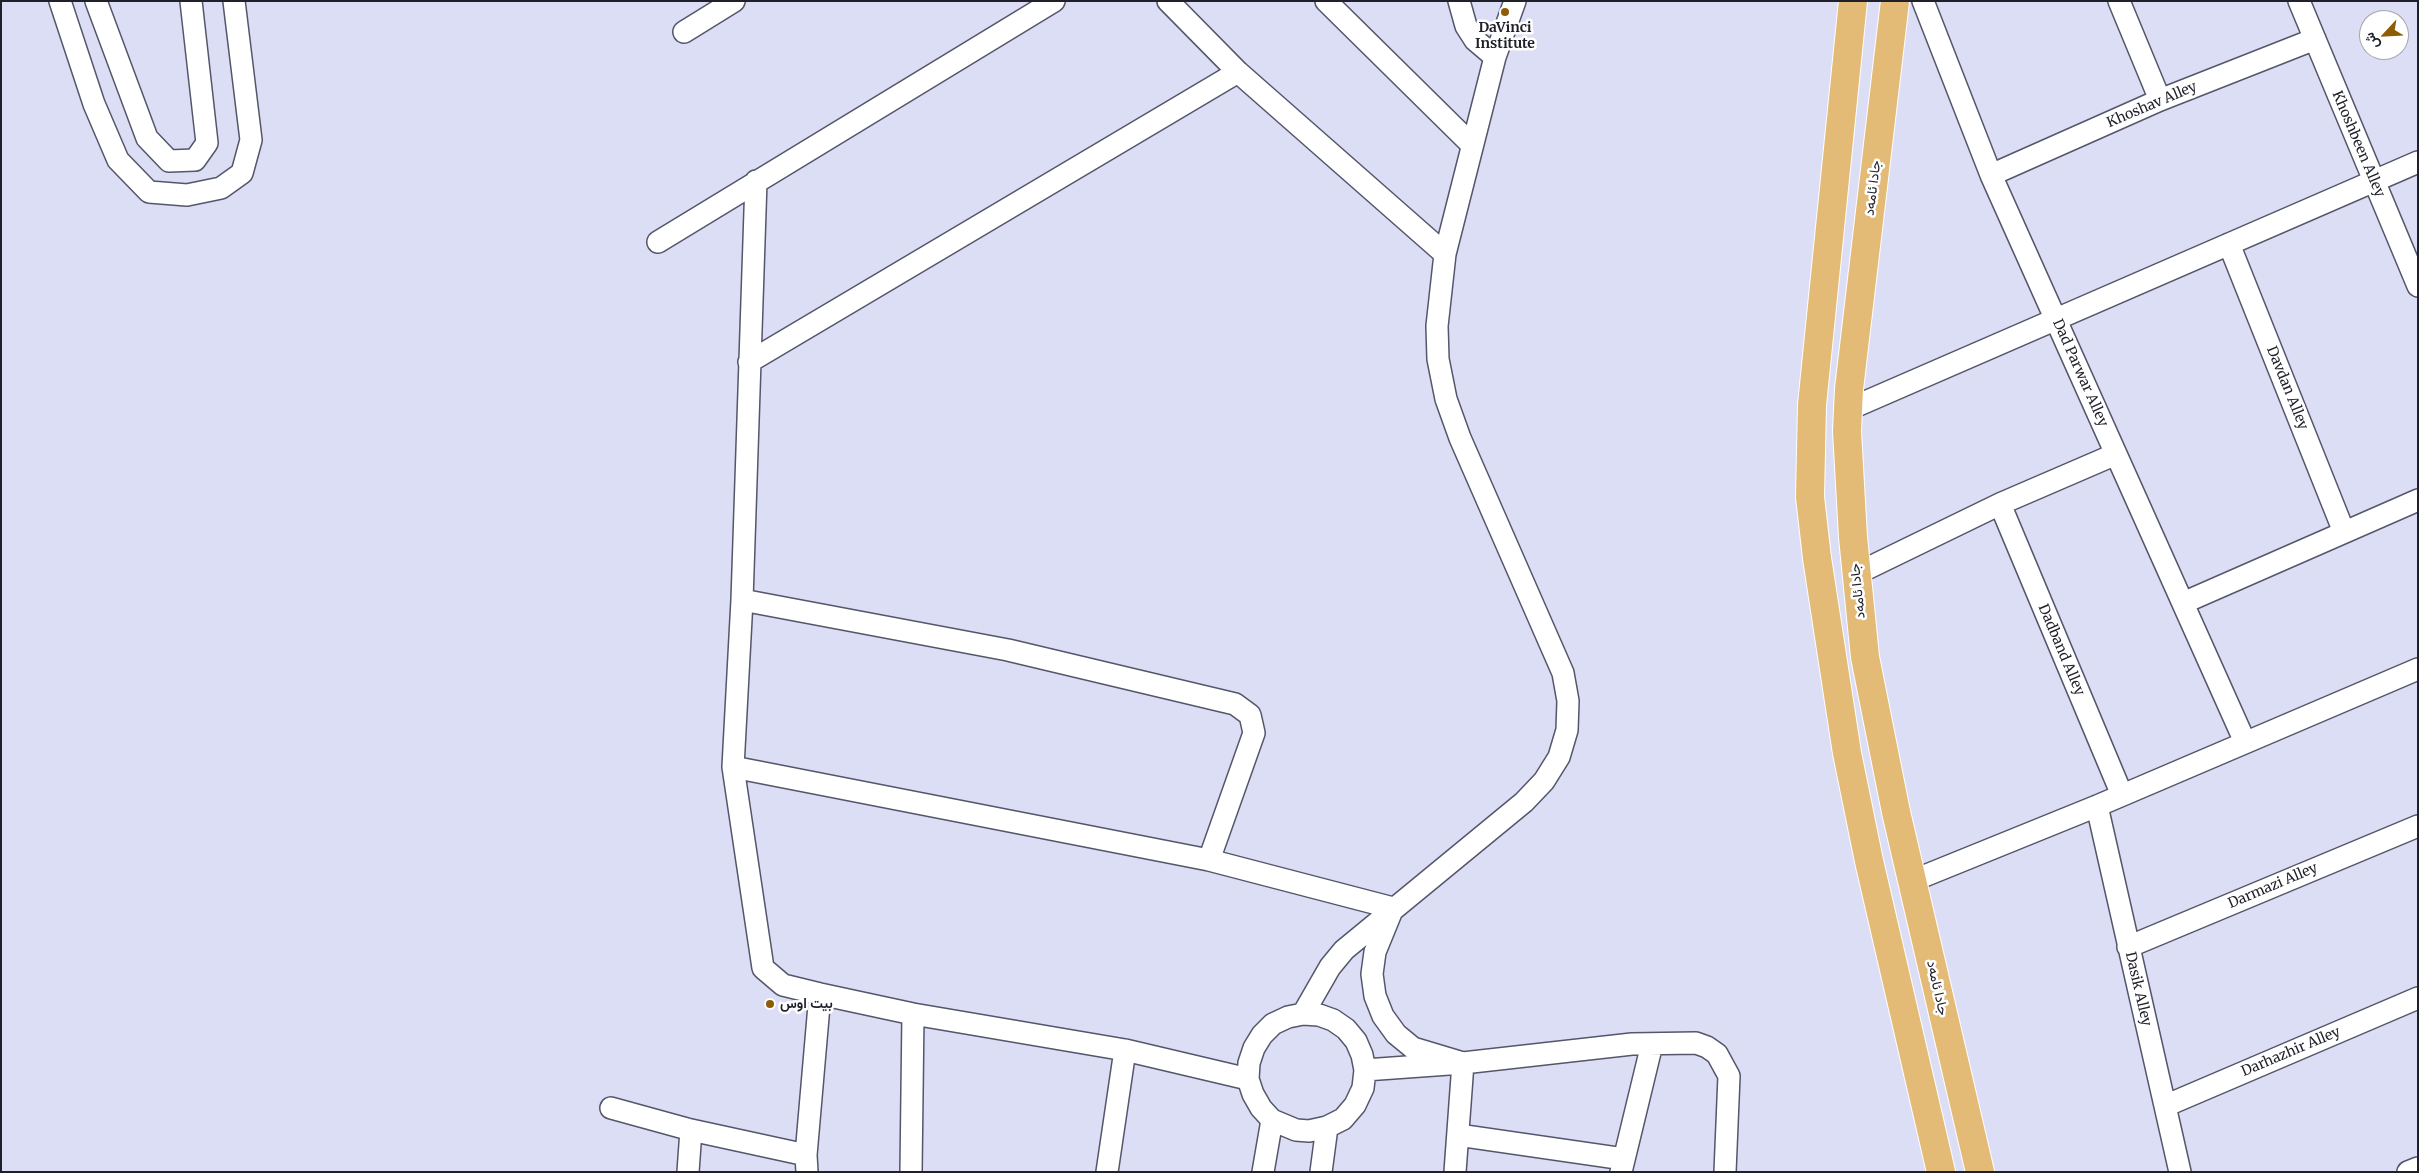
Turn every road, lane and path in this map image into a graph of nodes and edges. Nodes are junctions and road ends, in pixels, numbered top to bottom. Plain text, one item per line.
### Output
1 (60, 1) edge
2 (96, 1) edge
3 (191, 1) edge
4 (234, 1) edge
5 (734, 1) edge
6 (1054, 1) edge
7 (1168, 1) edge
8 (1326, 1) edge
9 (1459, 1) edge
10 (1515, 1) edge
11 (1853, 1) edge
12 (1895, 1) edge
13 (1923, 1) edge
14 (2120, 1) edge
15 (2299, 1) edge
16 (684, 32) dead end
17 (2315, 39) junction
18 (1495, 57) junction
19 (1238, 72) junction
20 (2160, 100) junction
21 (1472, 145) junction
22 (2418, 162) edge
23 (1991, 174) junction
24 (2374, 181) junction
25 (756, 182) junction
26 (658, 242) dead end
27 (2229, 244) junction
28 (1445, 254) junction
29 (2418, 286) edge
30 (2056, 320) junction
31 (749, 362) junction
32 (1847, 410) junction
33 (2116, 454) junction
34 (2418, 500) edge
35 (2000, 504) junction
36 (2344, 532) junction
37 (1856, 574) junction
38 (742, 600) junction
39 (2183, 603) junction
40 (2418, 668) edge
41 (2245, 742) junction
42 (733, 767) junction
43 (2122, 795) junction
44 (2097, 806) junction
45 (2418, 826) edge
46 (1209, 860) junction
47 (1912, 881) junction
48 (1393, 908) junction
49 (2128, 947) junction
50 (820, 994) junction
51 (2418, 998) edge
52 (913, 1014) junction
53 (1303, 1014) junction
54 (1652, 1044) junction
55 (1125, 1050) junction
56 (1463, 1063) junction
57 (1365, 1070) junction
58 (1248, 1079) junction
59 (2165, 1106) junction
60 (611, 1108) dead end
61 (1272, 1120) junction
62 (1969, 1125) junction
63 (1327, 1127) junction
64 (691, 1130) junction
65 (1458, 1135) junction
66 (1933, 1135) junction
67 (806, 1163) edge
68 (1622, 1166) edge
69 (2418, 1168) edge
70 (688, 1172) edge
71 (911, 1172) edge
72 (1107, 1172) edge
73 (1263, 1172) edge
74 (1321, 1172) edge
75 (1455, 1172) edge
76 (1725, 1172) edge
77 (1940, 1172) edge
78 (1980, 1172) edge
79 (2180, 1172) edge
80 (2408, 1172) edge

1 - 4 street
2 - 3 street
5 - 16 street
6 - 25 street
7 - 19 street
8 - 21 street
9 - 18 street
10 - 18 street
11 - 66 main road
12 - 32 main road, جادا ئامەد
13 - 23 street, Dad Parwar Alley
14 - 20 street
15 - 17 street, Khoshbeen Alley
17 - 20 street, Khoshav Alley
17 - 24 street, Khoshbeen Alley
18 - 21 street
19 - 28 street
19 - 31 street
20 - 23 street, Khoshav Alley
21 - 28 street
22 - 24 street
23 - 30 street, Dad Parwar Alley
24 - 27 street
24 - 29 street, Khoshbeen Alley
25 - 26 street
25 - 31 street
27 - 30 street
27 - 36 street, Davdan Alley
28 - 48 street
30 - 32 street
30 - 33 street, Dad Parwar Alley
31 - 38 street
32 - 37 main road, جادا ئامەد
33 - 35 street
33 - 39 street, Dad Parwar Alley
34 - 36 street
35 - 37 street
35 - 43 street, Dadband Alley
36 - 39 street
37 - 47 main road, جادا ئامەد
38 - 42 street
38 - 46 street
39 - 41 street, Dad Parwar Alley
40 - 41 street
41 - 43 street
42 - 46 street
42 - 50 street
43 - 44 street
44 - 47 street
44 - 49 street, Dasik Alley
45 - 49 street, Darmazi Alley
46 - 48 street
47 - 62 main road, جادا ئامەد
48 - 53 street
48 - 56 street
49 - 59 street, Dasik Alley
50 - 52 street
50 - 67 street
51 - 59 street, Darhazhir Alley
52 - 55 street
52 - 71 street
53 - 57 street
53 - 58 street
54 - 56 street
54 - 68 street
54 - 76 street
55 - 58 street
55 - 72 street
56 - 57 street
56 - 65 street
57 - 63 street
58 - 61 street
59 - 79 street, Dasik Alley
60 - 64 street
61 - 63 street
61 - 73 street
62 - 66 main road
62 - 78 main road, جادا ئامەد
63 - 74 street
64 - 67 street
64 - 70 street
65 - 68 street
65 - 75 street
66 - 77 main road
69 - 80 street

